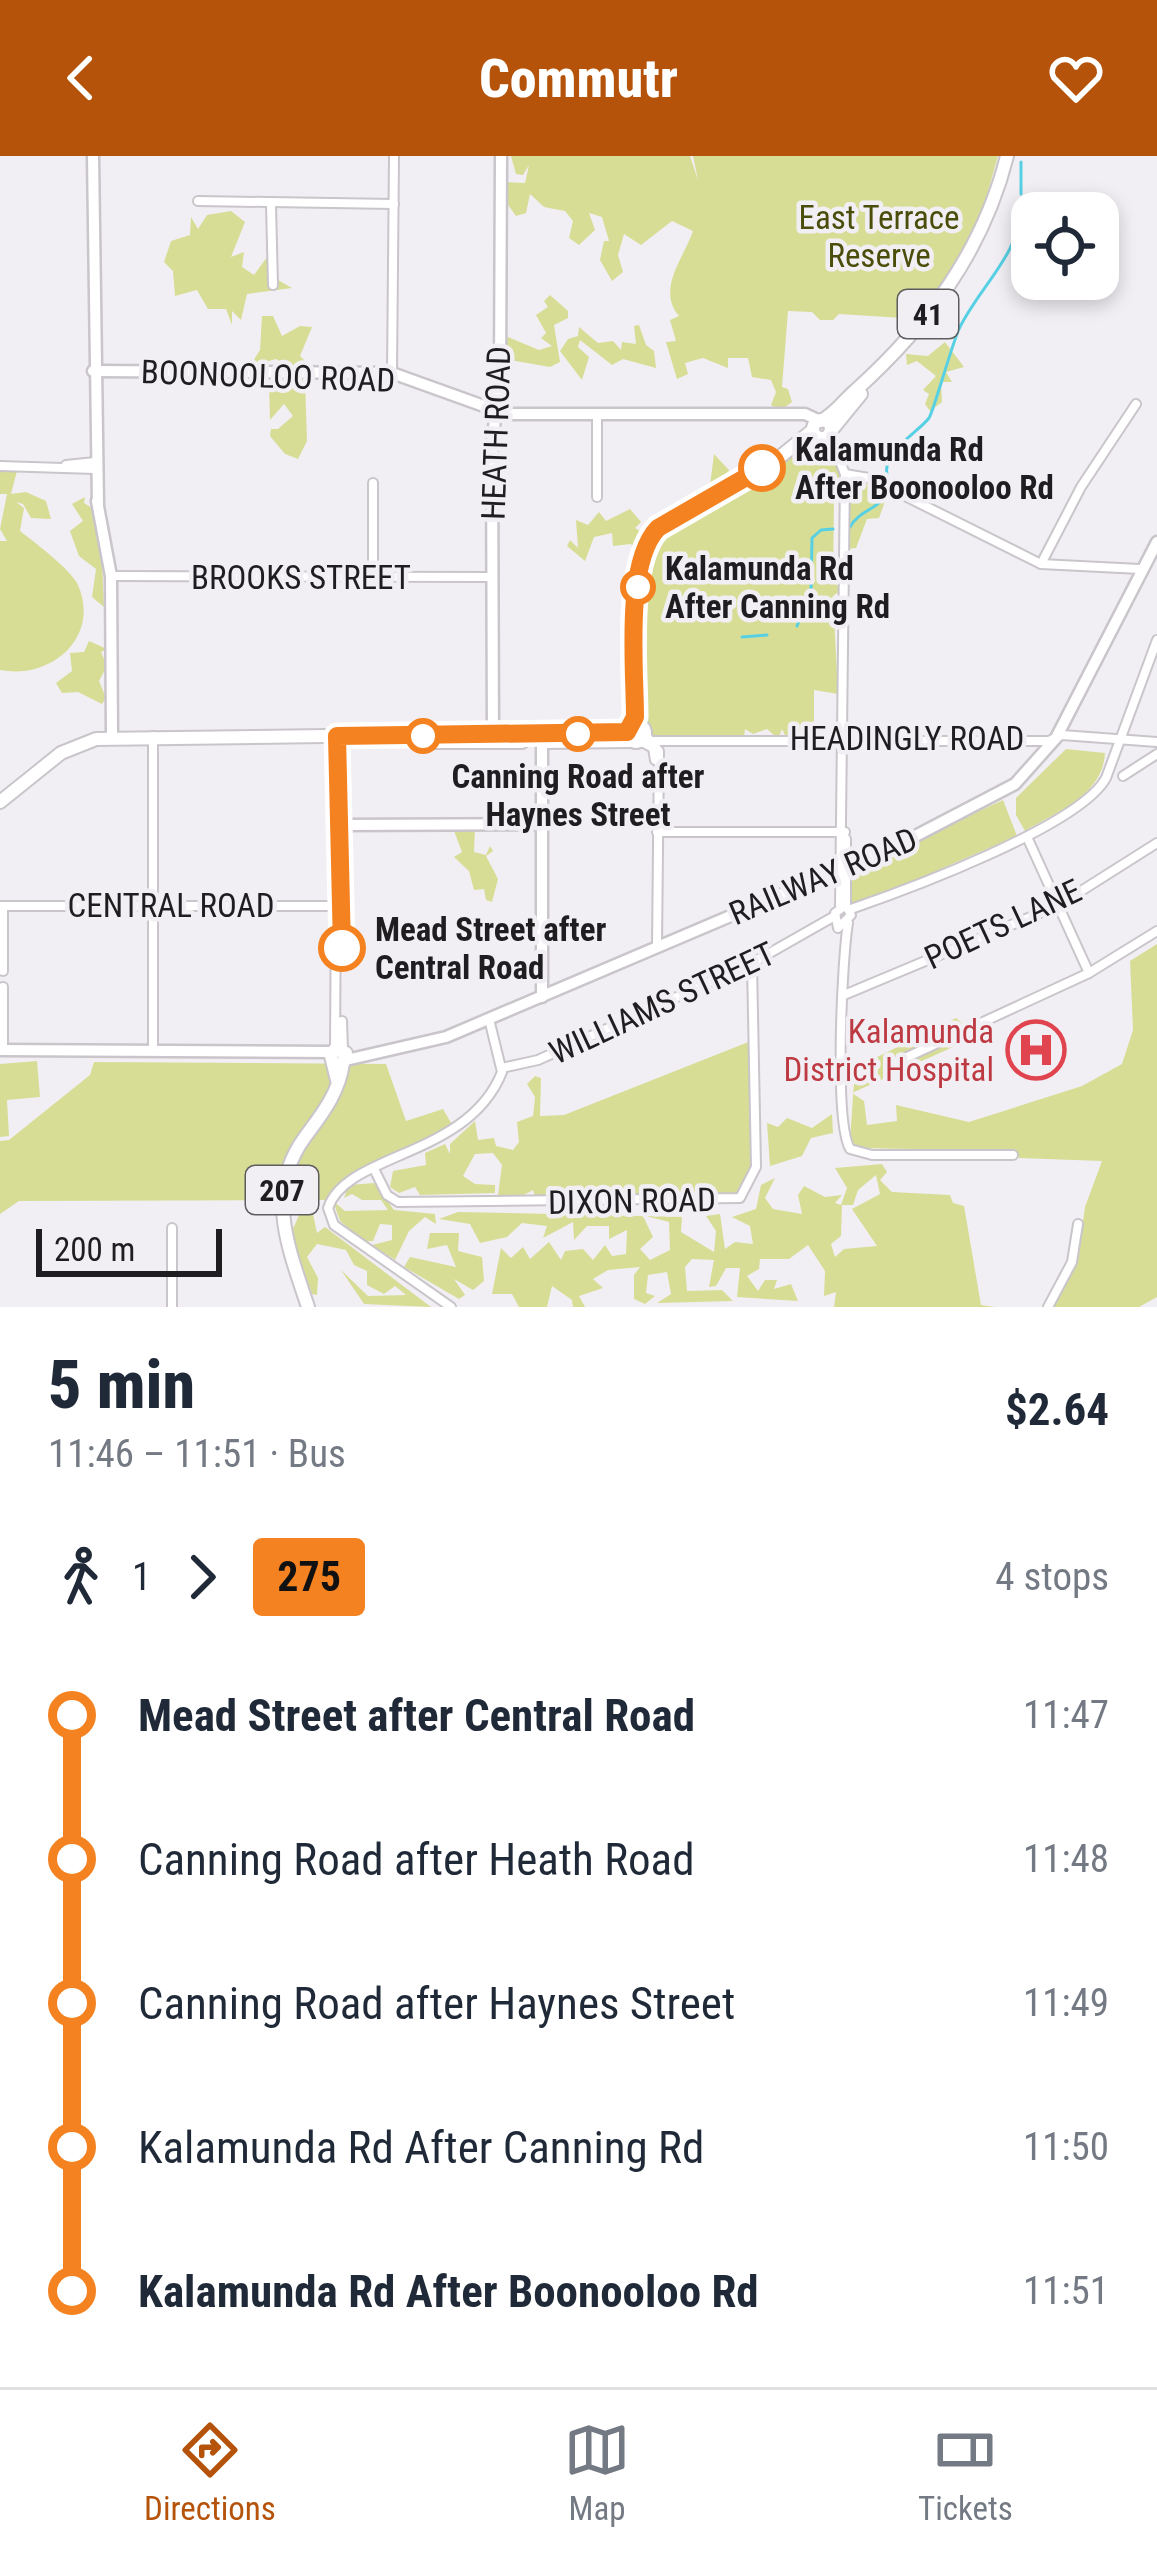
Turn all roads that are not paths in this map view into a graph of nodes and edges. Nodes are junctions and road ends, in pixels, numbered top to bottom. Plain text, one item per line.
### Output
1 (93, 156) edge
2 (394, 156) edge
3 (501, 156) edge
4 (1006, 156) edge
5 (198, 200) dead end
6 (394, 203) junction
7 (271, 205) junction
8 (273, 285) dead end
9 (93, 371) junction
10 (392, 373) junction
11 (1136, 404) dead end
12 (496, 412) junction
13 (597, 412) junction
14 (820, 430) junction
15 (0, 466) edge
16 (92, 466) junction
17 (845, 474) junction
18 (373, 483) dead end
19 (597, 496) dead end
20 (1157, 542) edge
21 (1042, 563) junction
22 (1140, 569) junction
23 (111, 576) junction
24 (373, 577) junction
25 (492, 577) junction
26 (1157, 640) edge
27 (639, 734) junction
28 (844, 737) junction
29 (112, 738) junction
30 (153, 738) junction
31 (490, 738) junction
32 (545, 738) junction
33 (1057, 738) junction
34 (1120, 738) junction
35 (340, 739) junction
36 (1157, 742) edge
37 (1157, 754) edge
38 (657, 767) junction
39 (1123, 776) dead end
40 (2, 802) edge
41 (340, 821) junction
42 (545, 821) junction
43 (657, 832) junction
44 (845, 832) junction
45 (1027, 837) junction
46 (1157, 843) edge
47 (845, 868) junction
48 (154, 905) junction
49 (1058, 905) junction
50 (2, 906) edge
51 (339, 906) junction
52 (843, 916) junction
53 (1157, 931) edge
54 (657, 947) junction
55 (752, 963) junction
56 (3, 971) edge
57 (1089, 973) junction
58 (3, 987) edge
59 (547, 995) junction
60 (844, 995) junction
61 (486, 1020) junction
62 (2, 1050) edge
63 (153, 1052) junction
64 (338, 1056) junction
65 (890, 1065) dead end
66 (502, 1068) junction
67 (1013, 1155) dead end
68 (374, 1169) junction
69 (1078, 1224) dead end
70 (172, 1228) dead end
71 (172, 1307) edge
72 (308, 1307) edge
73 (451, 1307) edge
74 (1048, 1307) edge

1 - 9 street
2 - 6 street
3 - 12 street, HEATH ROAD
4 - 14 main road, 41
5 - 7 street
6 - 7 street
6 - 10 street
7 - 8 street
9 - 10 street, BOONOOLOO ROAD
9 - 16 street
10 - 12 street, BOONOOLOO ROAD
11 - 21 street
12 - 13 street, BOONOOLOO ROAD
12 - 25 street, HEATH ROAD
13 - 14 street, BOONOOLOO ROAD
13 - 19 street
14 - 17 street
14 - 27 main road, 41
15 - 16 street
16 - 23 street
17 - 21 street
17 - 28 street
18 - 24 street
20 - 22 street, RAILWAY ROAD
21 - 22 street
22 - 33 street, RAILWAY ROAD
23 - 24 street, BROOKS STREET
23 - 29 street
24 - 25 street, BROOKS STREET
25 - 31 street, HEATH ROAD
26 - 34 street, WILLIAMS STREET
27 - 28 street, HEADINGLY ROAD
27 - 32 main road
27 - 38 street
27 - 38 street
28 - 33 street, HEADINGLY ROAD
28 - 44 street
29 - 30 main road
29 - 40 main road
30 - 35 main road
30 - 48 street
31 - 32 main road
31 - 35 main road
32 - 42 street
33 - 34 street, HEADINGLY ROAD
33 - 47 street, RAILWAY ROAD
34 - 36 street, HEADINGLY ROAD
34 - 45 street, WILLIAMS STREET
35 - 41 street, 207
37 - 39 street
38 - 43 street
41 - 42 street
41 - 51 street, 207
42 - 59 street
43 - 44 street
43 - 54 street
44 - 47 street
45 - 49 street
45 - 52 street, WILLIAMS STREET
46 - 49 street, POETS LANE
47 - 52 street
47 - 54 street, RAILWAY ROAD
48 - 50 street, CENTRAL ROAD
48 - 51 street, CENTRAL ROAD
48 - 63 street
49 - 57 street
49 - 60 street, POETS LANE
50 - 56 street
51 - 64 street, 207
52 - 55 street, WILLIAMS STREET
52 - 60 street
53 - 57 street
54 - 59 street, RAILWAY ROAD
55 - 66 street, WILLIAMS STREET
55 - 68 street, DIXON ROAD
57 - 65 street
58 - 62 street
59 - 61 street, RAILWAY ROAD
60 - 67 street
61 - 64 street, RAILWAY ROAD
61 - 66 street
62 - 63 street, RAILWAY ROAD
63 - 64 street, RAILWAY ROAD
64 - 72 main road, 207
66 - 68 street
68 - 73 street
69 - 74 street
70 - 71 street

